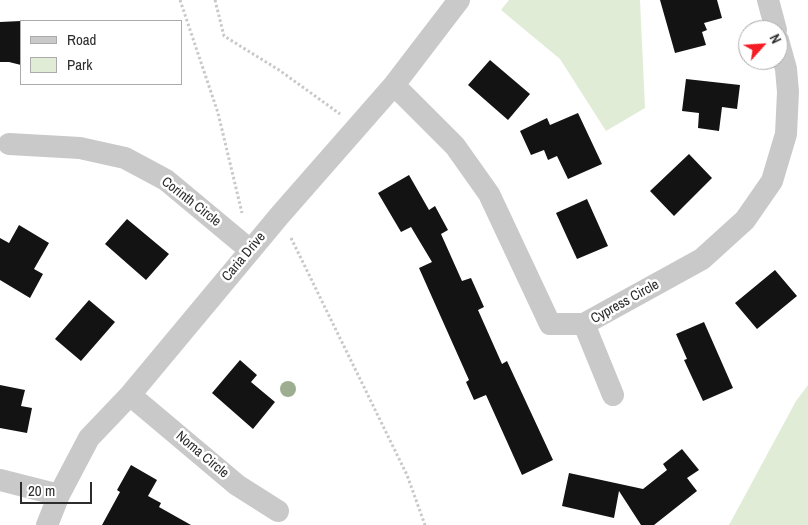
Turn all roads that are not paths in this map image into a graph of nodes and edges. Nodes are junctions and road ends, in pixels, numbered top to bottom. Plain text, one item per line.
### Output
1 (459, 0) edge
2 (768, 0) edge
3 (773, 20) edge
4 (786, 70) edge
5 (394, 85) junction
6 (9, 144) dead end
7 (250, 250) junction
8 (584, 324) junction
9 (613, 394) dead end
10 (130, 395) junction
11 (0, 480) edge
12 (59, 495) junction
13 (278, 511) dead end
14 (47, 525) edge

1 - 5 street, Caria Drive
2 - 3 street
4 - 8 street, Cypress Circle
5 - 7 street, Caria Drive
5 - 8 street, Cypress Circle
6 - 7 street, Corinth Circle
7 - 10 street, Caria Drive
8 - 9 street
10 - 12 street, Caria Drive
10 - 13 street, Noma Circle
11 - 12 street
12 - 14 street, Caria Drive

